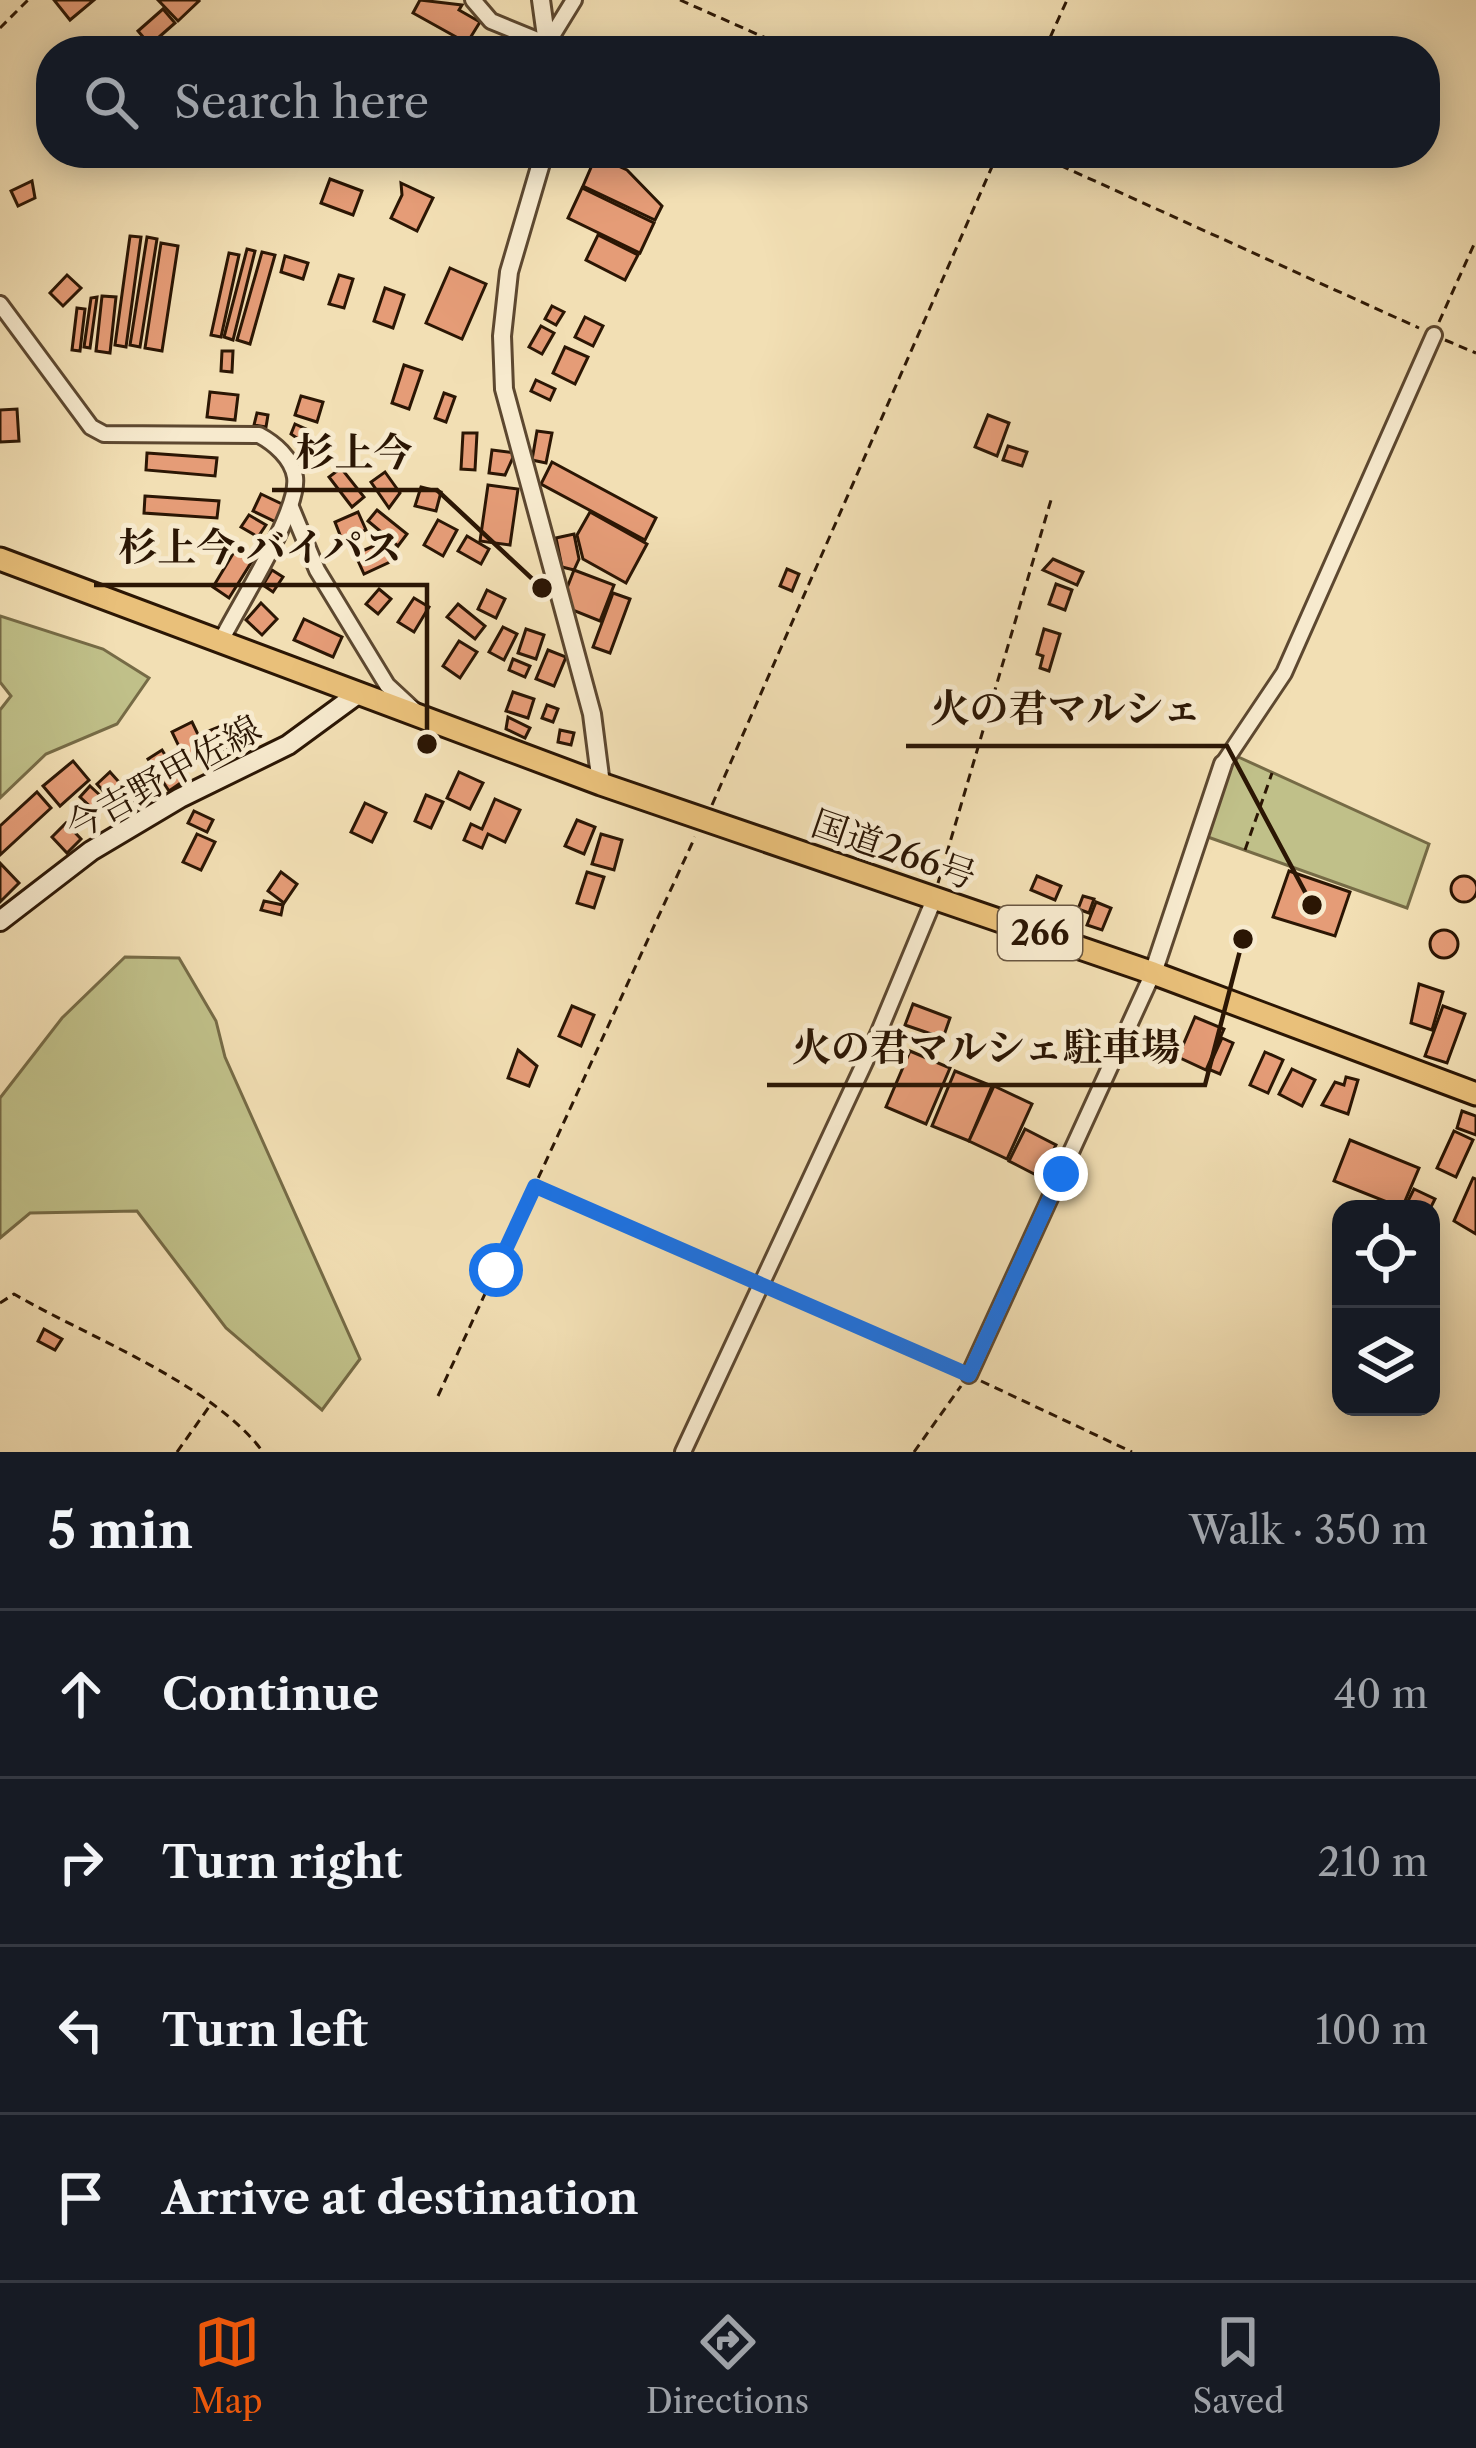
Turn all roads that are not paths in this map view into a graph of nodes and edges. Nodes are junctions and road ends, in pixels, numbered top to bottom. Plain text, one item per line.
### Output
1 (473, 0) edge
2 (541, 0) edge
3 (574, 0) edge
4 (523, 36) edge
5 (546, 36) edge
6 (554, 36) edge
7 (540, 168) edge
8 (0, 304) edge
9 (1433, 335) road end
10 (291, 508) junction
11 (0, 559) edge
12 (221, 641) junction
13 (358, 693) junction
14 (423, 718) junction
15 (1223, 764) joint
16 (601, 784) junction
17 (935, 897) junction
18 (0, 921) edge
19 (1154, 973) junction
20 (1476, 1094) edge
21 (969, 1375) road end
22 (683, 1452) edge

1 - 4 street
2 - 5 street
3 - 6 street
7 - 16 street
8 - 10 street
9 - 15 street
10 - 12 street
10 - 14 street
11 - 12 highway, 266
12 - 13 highway, 266
13 - 14 highway, 国道266号 / 266
13 - 18 main road, 今吉野甲佐線
14 - 16 highway, 国道266号 / 266
15 - 19 street
16 - 17 highway, 国道266号 / 266
17 - 19 highway, 国道266号 / 266
17 - 22 street
19 - 20 highway, 国道266号 / 266
19 - 21 street

